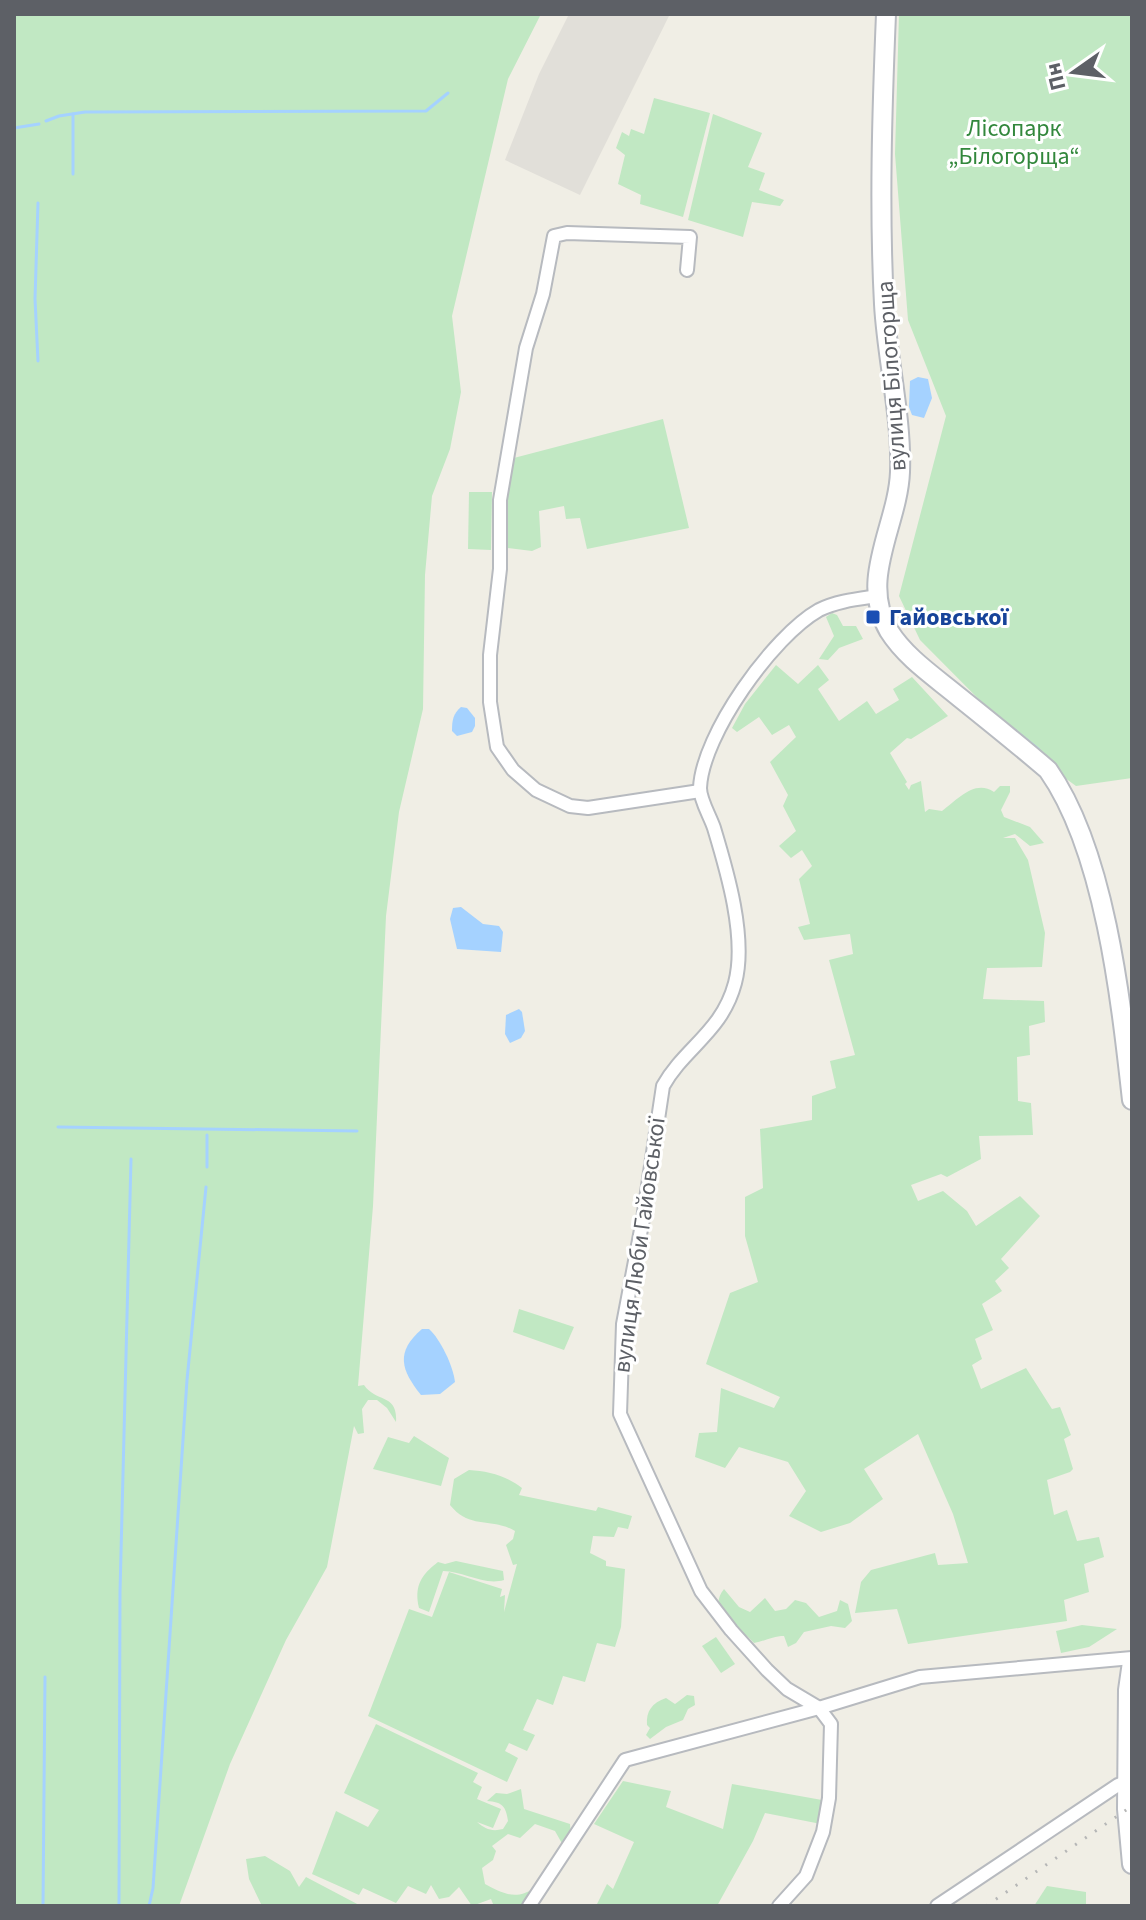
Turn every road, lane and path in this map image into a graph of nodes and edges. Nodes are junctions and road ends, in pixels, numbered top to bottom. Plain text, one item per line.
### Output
1 (886, 14) edge
2 (687, 270) dead end
3 (878, 596) junction
4 (700, 791) junction
5 (1125, 983) edge
6 (1132, 1100) edge
7 (1132, 1660) edge
8 (819, 1708) junction
9 (1128, 1781) junction
10 (1132, 1864) edge
11 (529, 1906) edge
12 (779, 1906) edge
13 (937, 1906) edge

1 - 3 street, вулиця Білогорща
2 - 4 street
3 - 4 street
3 - 5 street, вулиця Білогорща
4 - 8 street, вулиця Люби Гайовської
5 - 6 street, вулиця Білогорща
7 - 8 street
7 - 9 street
8 - 11 street
8 - 12 street
9 - 10 street
9 - 13 street

